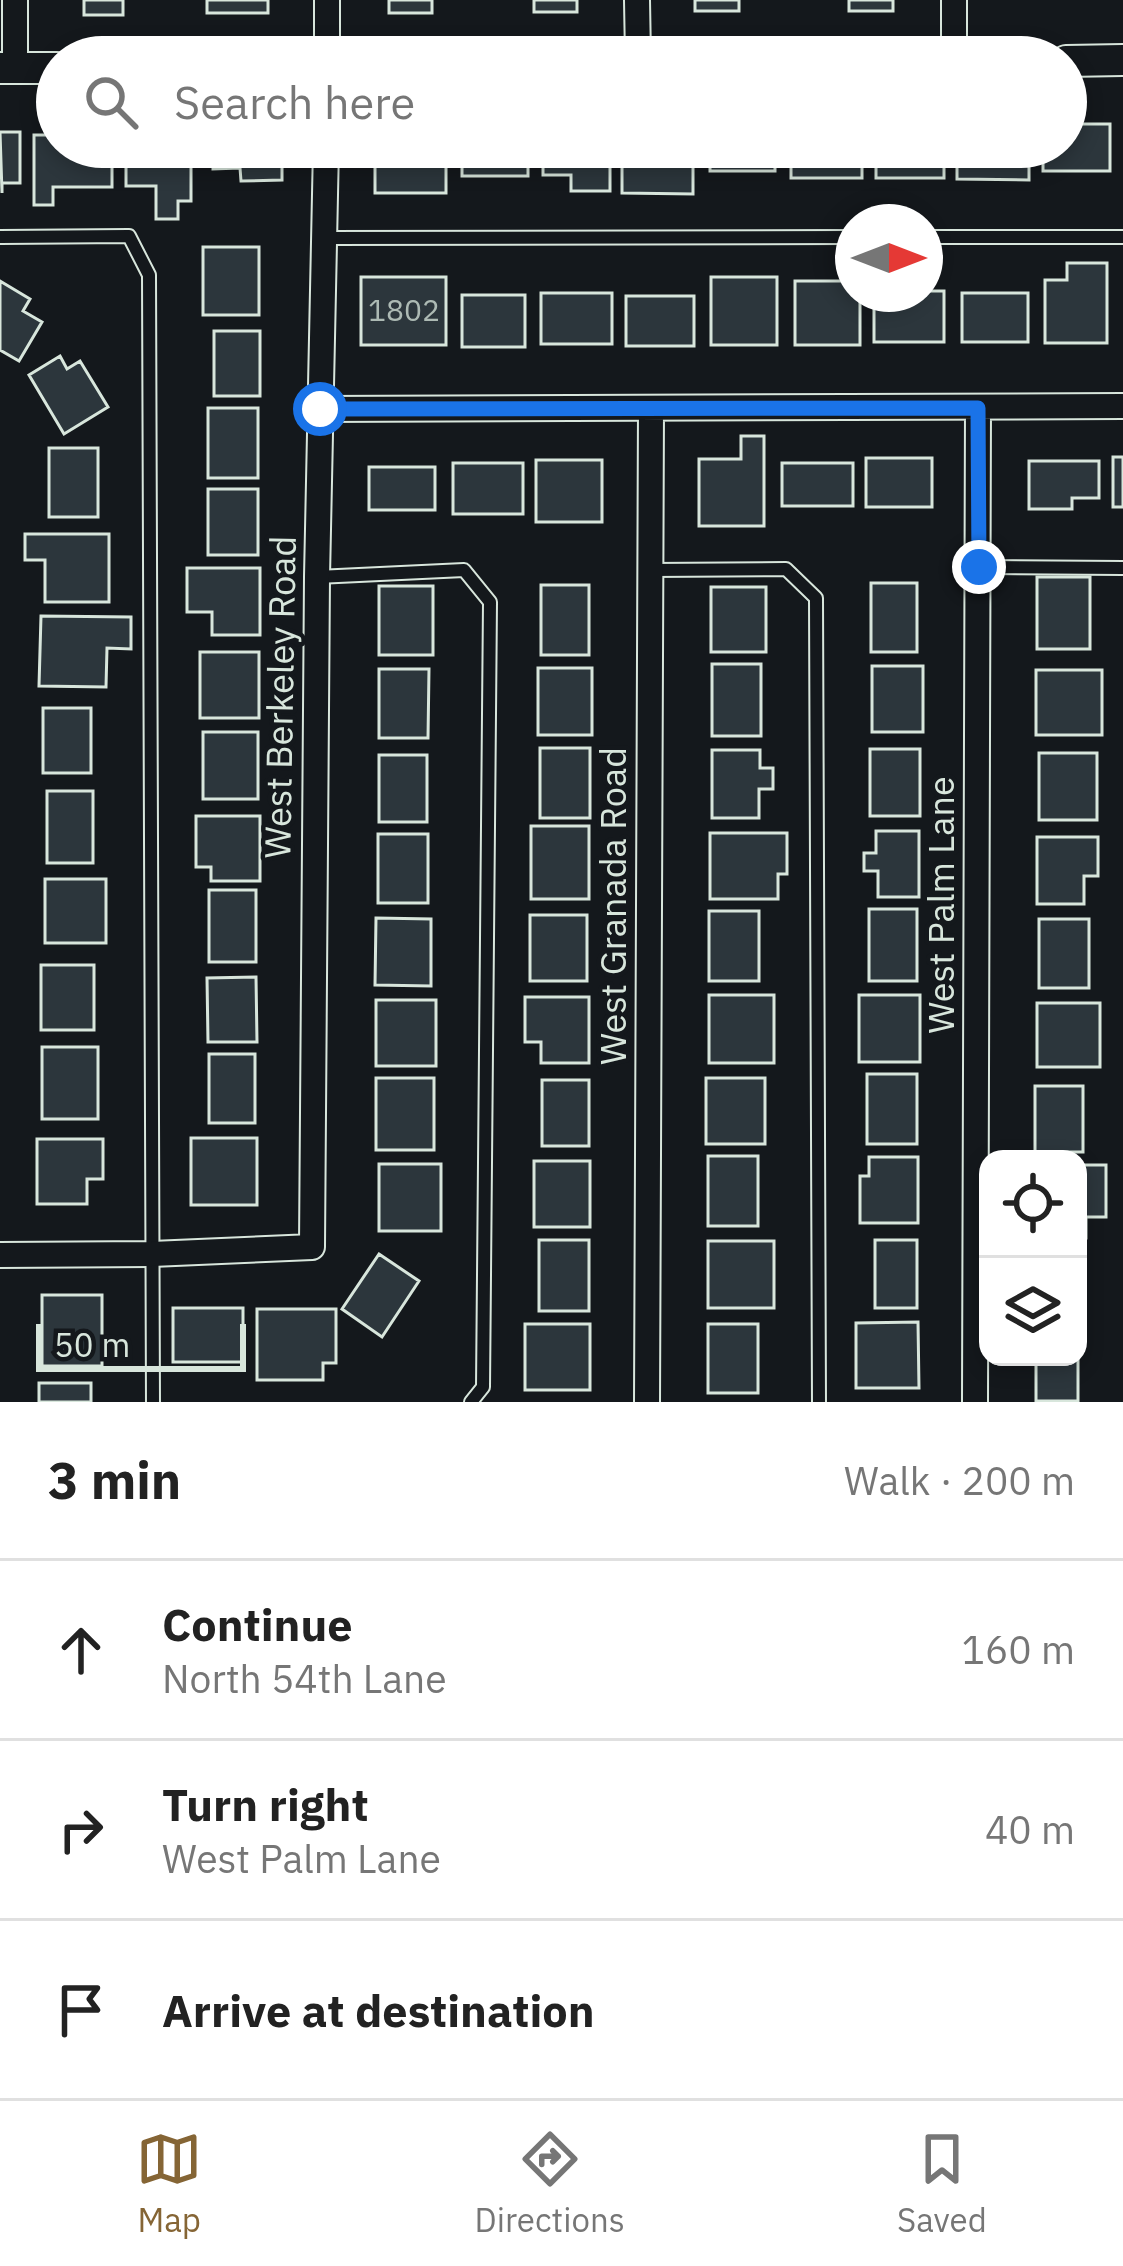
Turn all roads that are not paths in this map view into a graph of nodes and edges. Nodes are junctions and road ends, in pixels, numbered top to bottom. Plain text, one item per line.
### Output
1 (15, 0) edge
2 (327, 0) edge
3 (637, 0) edge
4 (954, 0) edge
5 (327, 36) edge
6 (638, 36) edge
7 (954, 36) edge
8 (1123, 60) edge
9 (1087, 61) edge
10 (7, 68) edge
11 (326, 168) edge
12 (0, 237) edge
13 (835, 237) edge
14 (943, 237) edge
15 (1123, 237) edge
16 (326, 238) junction
17 (1123, 406) edge
18 (978, 408) junction
19 (320, 409) junction
20 (651, 409) junction
21 (979, 567) junction
22 (1123, 568) edge
23 (650, 570) junction
24 (317, 577) junction
25 (152, 1254) junction
26 (0, 1255) edge
27 (153, 1402) edge
28 (472, 1402) edge
29 (647, 1402) edge
30 (819, 1402) edge
31 (975, 1402) edge

1 - 10 street
2 - 5 street
3 - 6 street
4 - 7 street
8 - 9 street
11 - 16 street, West Berkeley Road
12 - 25 lane
13 - 16 lane
14 - 15 lane
16 - 19 street, West Berkeley Road
17 - 18 street
18 - 20 street
18 - 21 street, West Palm Lane
19 - 20 street
19 - 24 street, West Berkeley Road
20 - 23 street, West Granada Road
21 - 22 lane
21 - 31 street, West Palm Lane
23 - 29 street, West Granada Road
23 - 30 lane
24 - 25 street, West Berkeley Road
24 - 28 lane
25 - 26 street
25 - 27 lane

